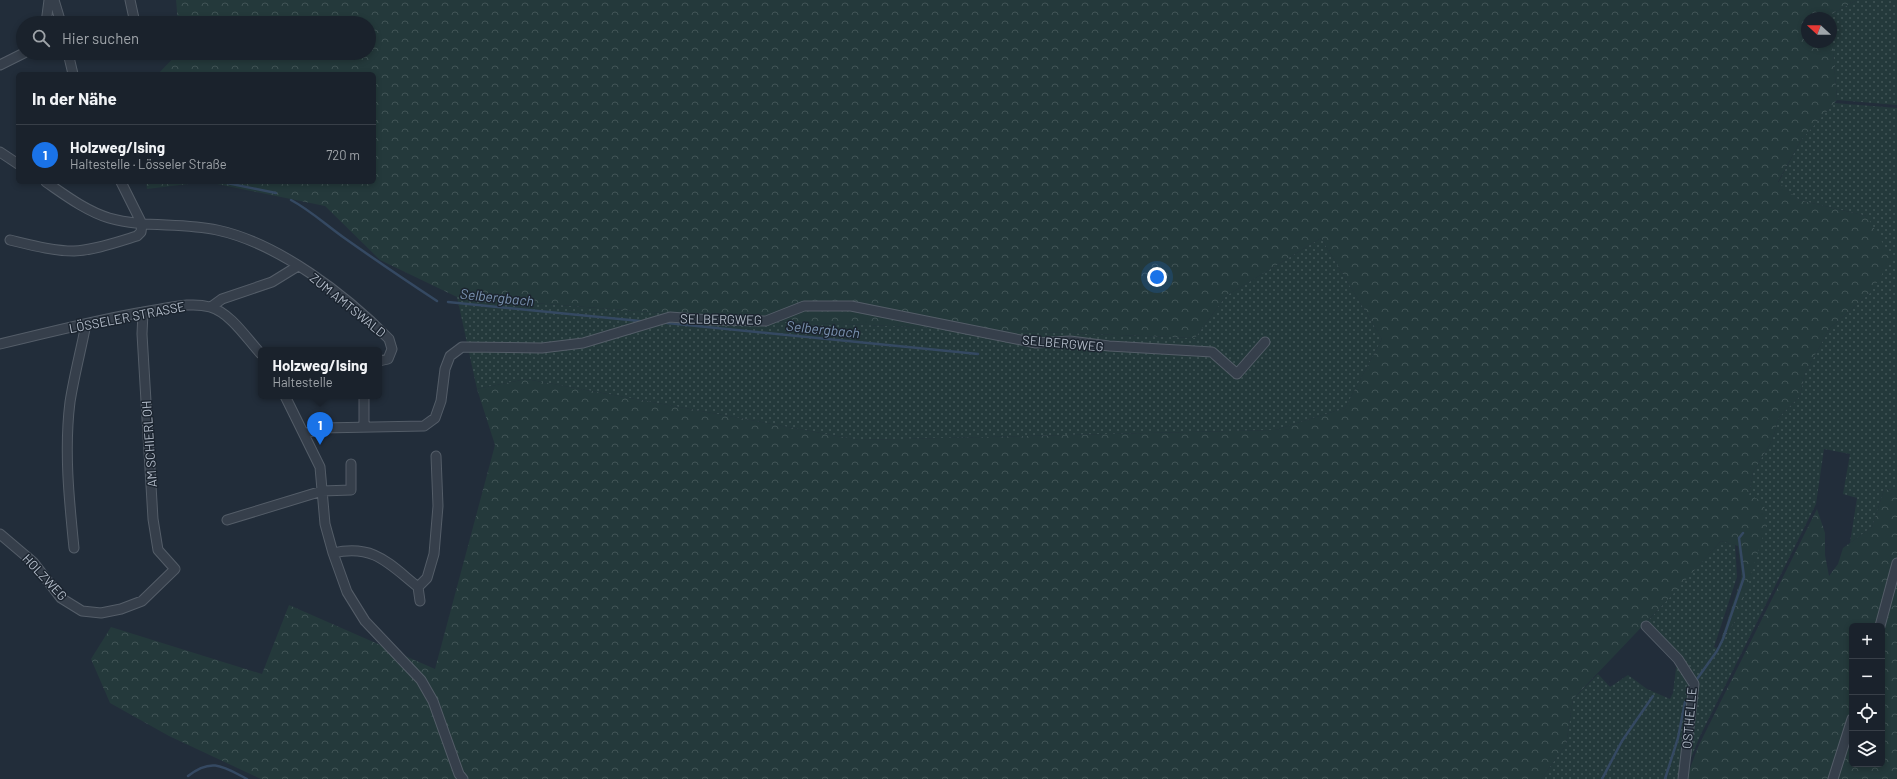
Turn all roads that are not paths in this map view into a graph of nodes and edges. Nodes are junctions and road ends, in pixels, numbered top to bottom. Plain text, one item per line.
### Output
1 (49, 0) edge
2 (54, 0) edge
3 (130, 0) edge
4 (47, 16) edge
5 (59, 16) edge
6 (134, 16) edge
7 (16, 57) edge
8 (70, 60) edge
9 (0, 65) edge
10 (73, 72) edge
11 (0, 152) edge
12 (16, 163) edge
13 (49, 184) edge
14 (122, 184) edge
15 (142, 224) junction
16 (10, 240) dead end
17 (298, 266) junction
18 (211, 307) junction
19 (143, 312) junction
20 (86, 324) junction
21 (1265, 342) dead end
22 (0, 344) edge
23 (258, 351) edge
24 (382, 360) edge
25 (286, 399) edge
26 (364, 399) edge
27 (364, 427) junction
28 (304, 434) junction
29 (436, 456) dead end
30 (351, 464) dead end
31 (322, 492) junction
32 (227, 520) dead end
33 (0, 534) edge
34 (74, 548) dead end
35 (333, 553) junction
36 (1897, 563) edge
37 (176, 569) joint
38 (418, 586) junction
39 (420, 601) dead end
40 (1881, 623) edge
41 (1646, 626) dead end
42 (1849, 728) edge
43 (463, 779) edge
44 (1684, 779) edge
45 (1833, 779) edge

1 - 4 street
2 - 5 street
3 - 6 street
7 - 9 street
8 - 10 street
11 - 12 street
13 - 15 street, ZUM AMTSWALD
14 - 15 street
15 - 16 street
15 - 17 street, ZUM AMTSWALD
17 - 18 street
17 - 24 street, ZUM AMTSWALD
18 - 19 street, LÖSSELER STRASSE
18 - 23 street, LÖSSELER STRASSE
19 - 20 street, LÖSSELER STRASSE
19 - 37 street, AM SCHIERLOH
20 - 22 street, LÖSSELER STRASSE
20 - 34 street
21 - 27 street, SELBERGWEG
25 - 28 street
26 - 27 street
27 - 28 street, SELBERGWEG
28 - 31 street
29 - 38 street
30 - 31 street
31 - 32 street
31 - 35 street
33 - 37 street, HOLZWEG
35 - 38 street
35 - 43 street
36 - 40 street
38 - 39 street
41 - 44 street, OSTHELLE
42 - 45 street

